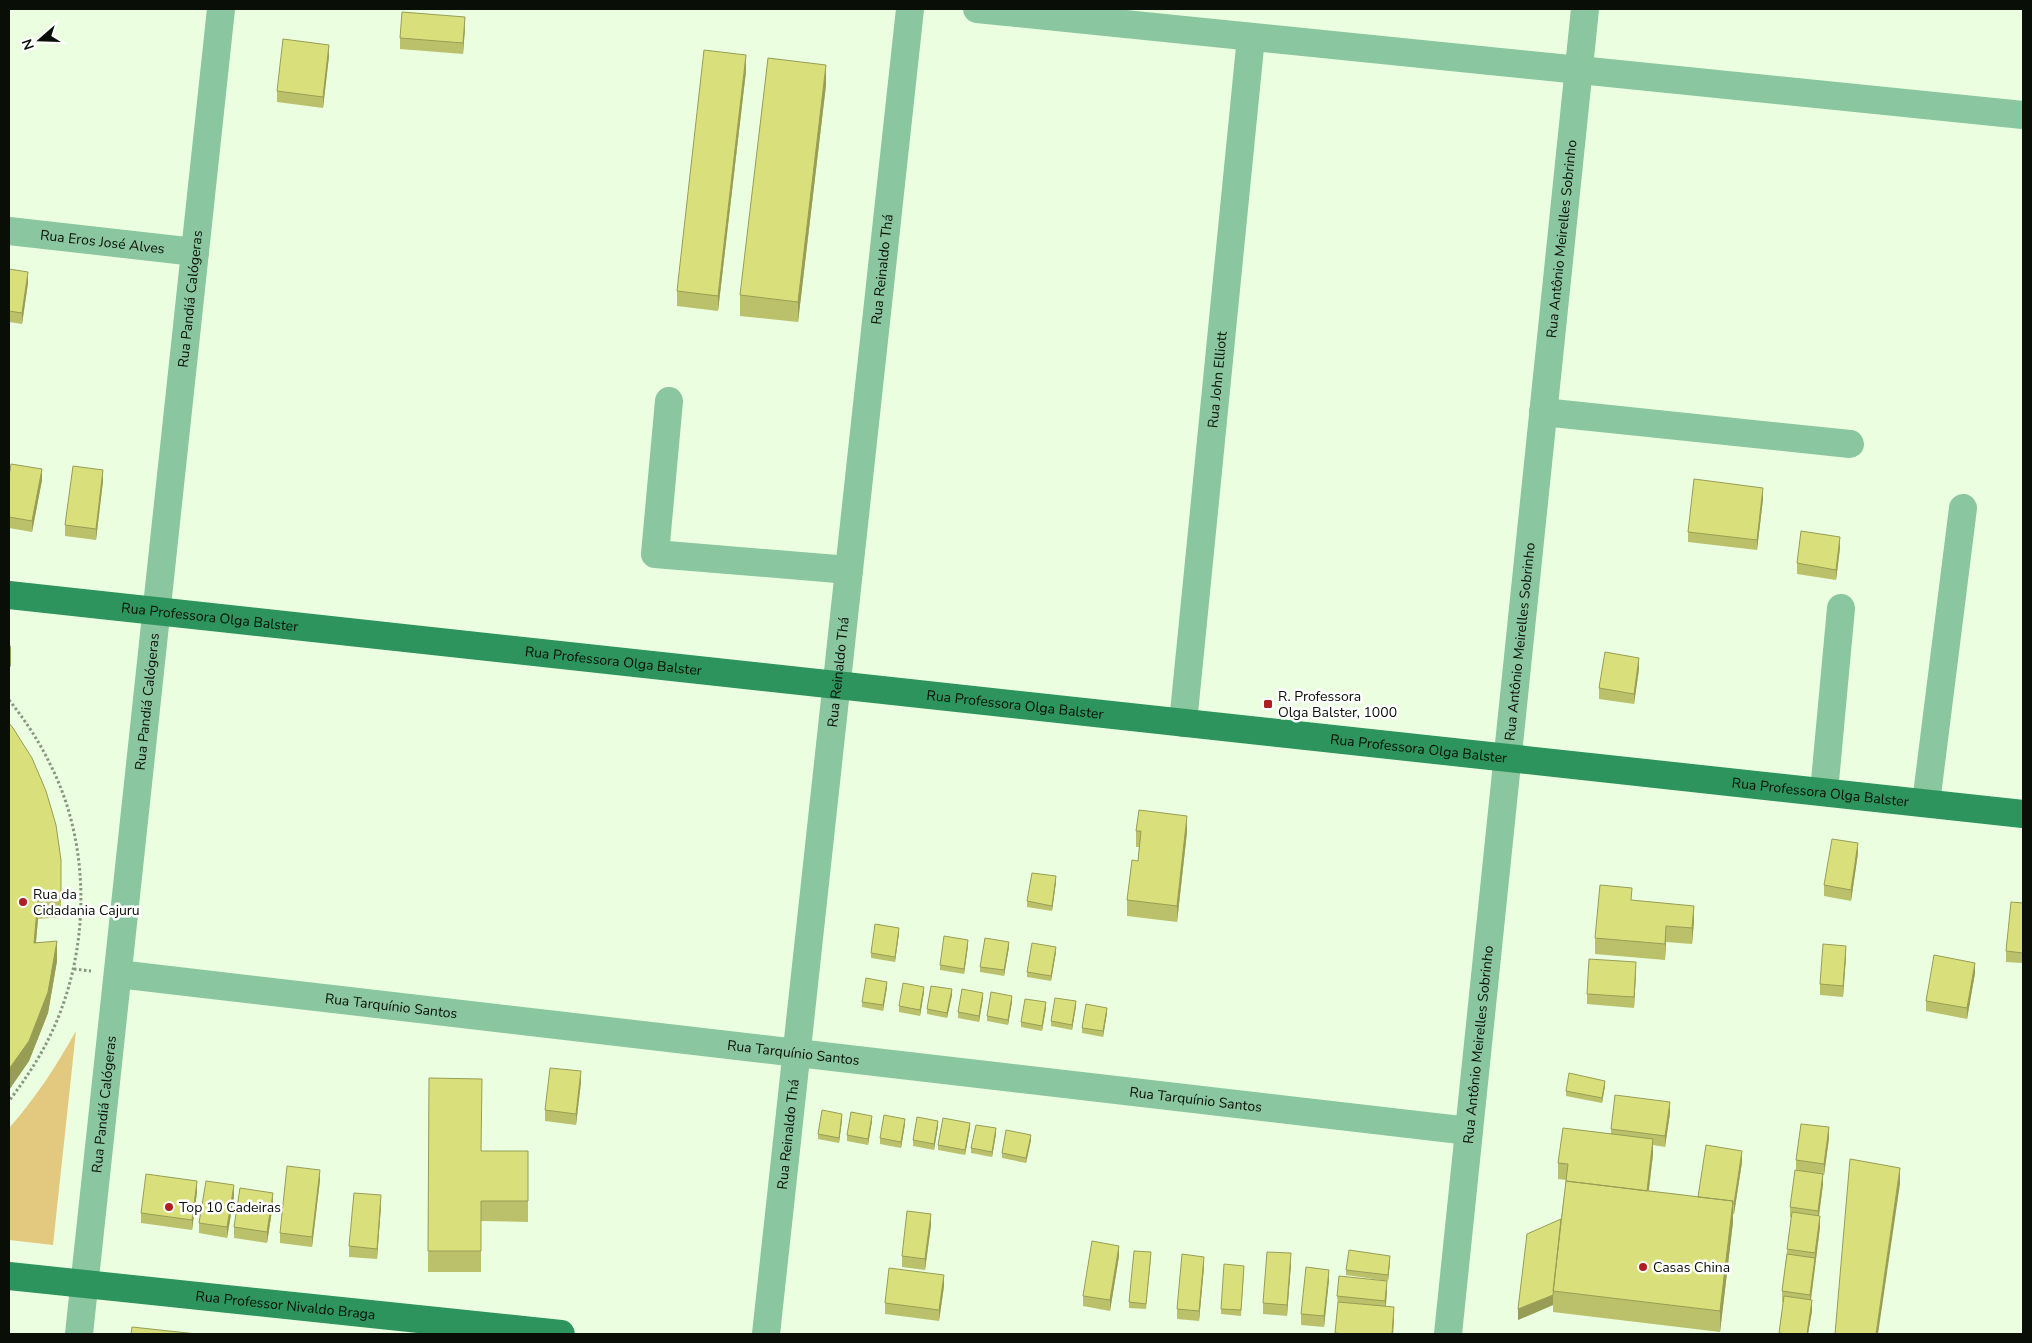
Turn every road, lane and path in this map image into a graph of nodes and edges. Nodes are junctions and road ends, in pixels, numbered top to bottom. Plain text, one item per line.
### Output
1 (221, 9) edge
2 (910, 9) edge
3 (977, 9) edge
4 (1585, 9) edge
5 (1251, 37) junction
6 (1579, 70) junction
7 (2023, 115) edge
8 (9, 231) edge
9 (195, 252) junction
10 (669, 401) dead end
11 (1543, 412) junction
12 (1850, 444) dead end
13 (1963, 508) dead end
14 (849, 570) junction
15 (9, 595) edge
16 (1841, 608) dead end
17 (156, 611) junction
18 (836, 685) junction
19 (9, 700) edge
20 (1183, 723) junction
21 (1508, 758) junction
22 (1824, 792) junction
23 (1926, 803) junction
24 (2023, 814) edge
25 (118, 974) junction
26 (797, 1053) junction
27 (9, 1101) edge
28 (1469, 1131) junction
29 (9, 1276) edge
30 (84, 1284) junction
31 (79, 1334) edge
32 (561, 1334) edge
33 (766, 1334) edge
34 (1448, 1334) edge

1 - 9 street, Rua Pandiá Calógeras
2 - 14 street, Rua Reinaldo Thá
3 - 5 street
4 - 6 street, Rua Antônio Meirelles Sobrinho
5 - 6 street
5 - 20 street, Rua John Elliott
6 - 7 street
6 - 11 street, Rua Antônio Meirelles Sobrinho
8 - 9 street, Rua Eros José Alves
9 - 17 street, Rua Pandiá Calógeras
10 - 14 street
11 - 12 street
11 - 21 street, Rua Antônio Meirelles Sobrinho
13 - 23 street
14 - 18 street, Rua Reinaldo Thá
15 - 17 main road, Rua Professora Olga Balster
16 - 22 street
17 - 18 main road, Rua Professora Olga Balster
17 - 25 street, Rua Pandiá Calógeras
18 - 20 main road, Rua Professora Olga Balster
18 - 26 street, Rua Reinaldo Thá
19 - 27 path
20 - 21 main road, Rua Professora Olga Balster
21 - 22 main road, Rua Professora Olga Balster
21 - 28 street, Rua Antônio Meirelles Sobrinho
22 - 23 main road, Rua Professora Olga Balster
23 - 24 main road, Rua Professora Olga Balster
25 - 26 street, Rua Tarquínio Santos
25 - 30 street, Rua Pandiá Calógeras
26 - 28 street, Rua Tarquínio Santos
26 - 33 street, Rua Reinaldo Thá
28 - 34 street, Rua Antônio Meirelles Sobrinho
29 - 30 main road, Rua Professor Nivaldo Braga
30 - 31 street, Rua Pandiá Calógeras
30 - 32 main road, Rua Professor Nivaldo Braga

